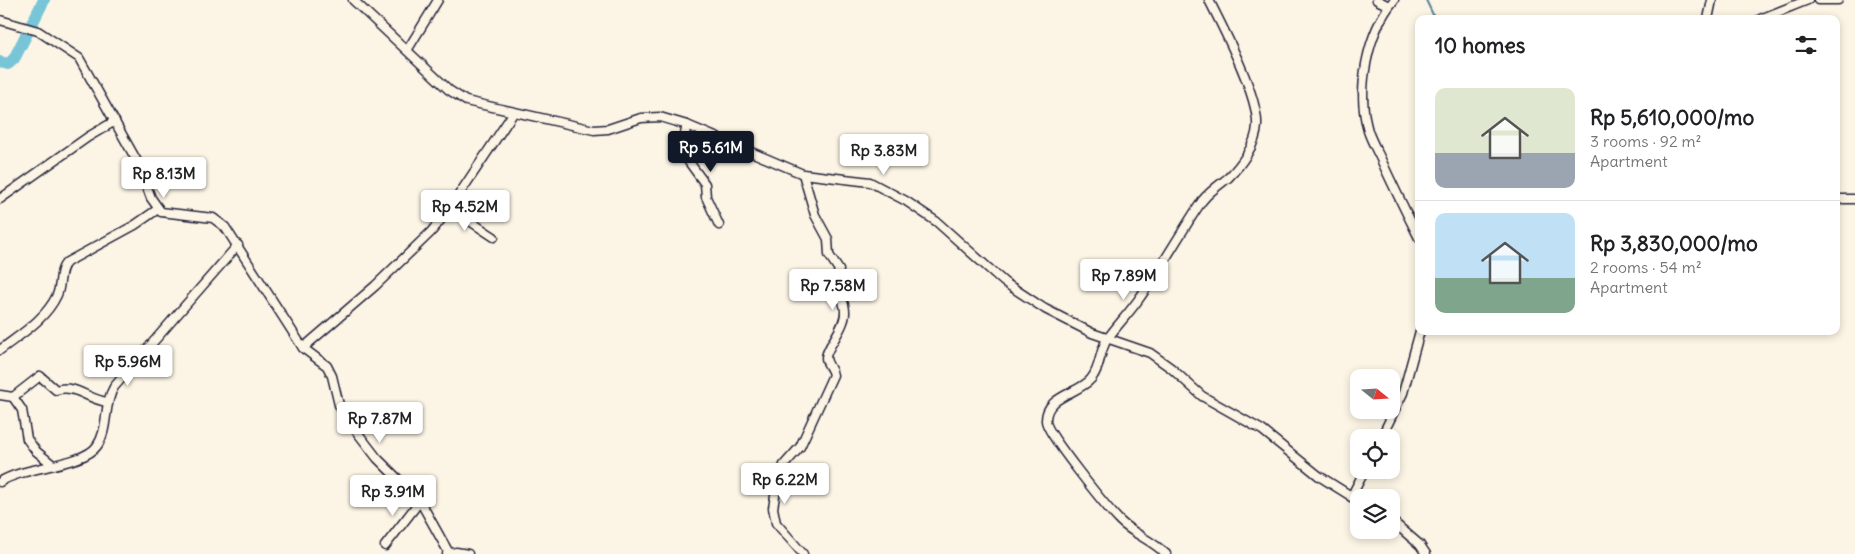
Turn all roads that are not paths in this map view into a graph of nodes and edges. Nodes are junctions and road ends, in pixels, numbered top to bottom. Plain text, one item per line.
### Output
1 (353, 0) edge
2 (438, 0) edge
3 (1209, 0) edge
4 (1377, 0) edge
5 (1712, 0) edge
6 (1808, 0) edge
7 (1818, 0) edge
8 (1838, 0) edge
9 (1391, 3) edge
10 (1709, 15) edge
11 (1770, 15) edge
12 (0, 20) edge
13 (408, 49) junction
14 (514, 112) junction
15 (115, 121) junction
16 (687, 125) junction
17 (802, 174) junction
18 (0, 199) edge
19 (1840, 199) edge
20 (1855, 199) edge
21 (450, 208) junction
22 (158, 209) junction
23 (719, 225) dead end
24 (1415, 230) edge
25 (494, 237) dead end
26 (238, 245) junction
27 (1419, 335) edge
28 (1107, 339) junction
29 (303, 348) junction
30 (0, 350) edge
31 (0, 395) edge
32 (14, 397) junction
33 (107, 402) junction
34 (1385, 429) edge
35 (53, 465) junction
36 (0, 482) edge
37 (1350, 496) edge
38 (420, 501) junction
39 (1400, 528) edge
40 (385, 546) dead end
41 (448, 553) edge
42 (468, 554) edge
43 (803, 554) edge
44 (1166, 554) edge
45 (1426, 554) edge

1 - 13 street
2 - 13 street
3 - 28 street
4 - 9 street
5 - 10 street
6 - 11 street
7 - 8 street
9 - 24 street
12 - 15 street
13 - 14 street
14 - 16 street
14 - 21 street
15 - 18 street
15 - 22 street
16 - 17 street
16 - 23 street
17 - 28 street
17 - 43 street
19 - 20 street
21 - 25 street
21 - 29 street
22 - 26 street
22 - 30 street
26 - 29 street
26 - 33 street
27 - 34 street
28 - 37 street
28 - 44 street
29 - 38 street
31 - 32 street
32 - 33 street
32 - 35 street
33 - 35 street
35 - 36 street
38 - 40 street
38 - 41 street
39 - 45 street
41 - 42 street

